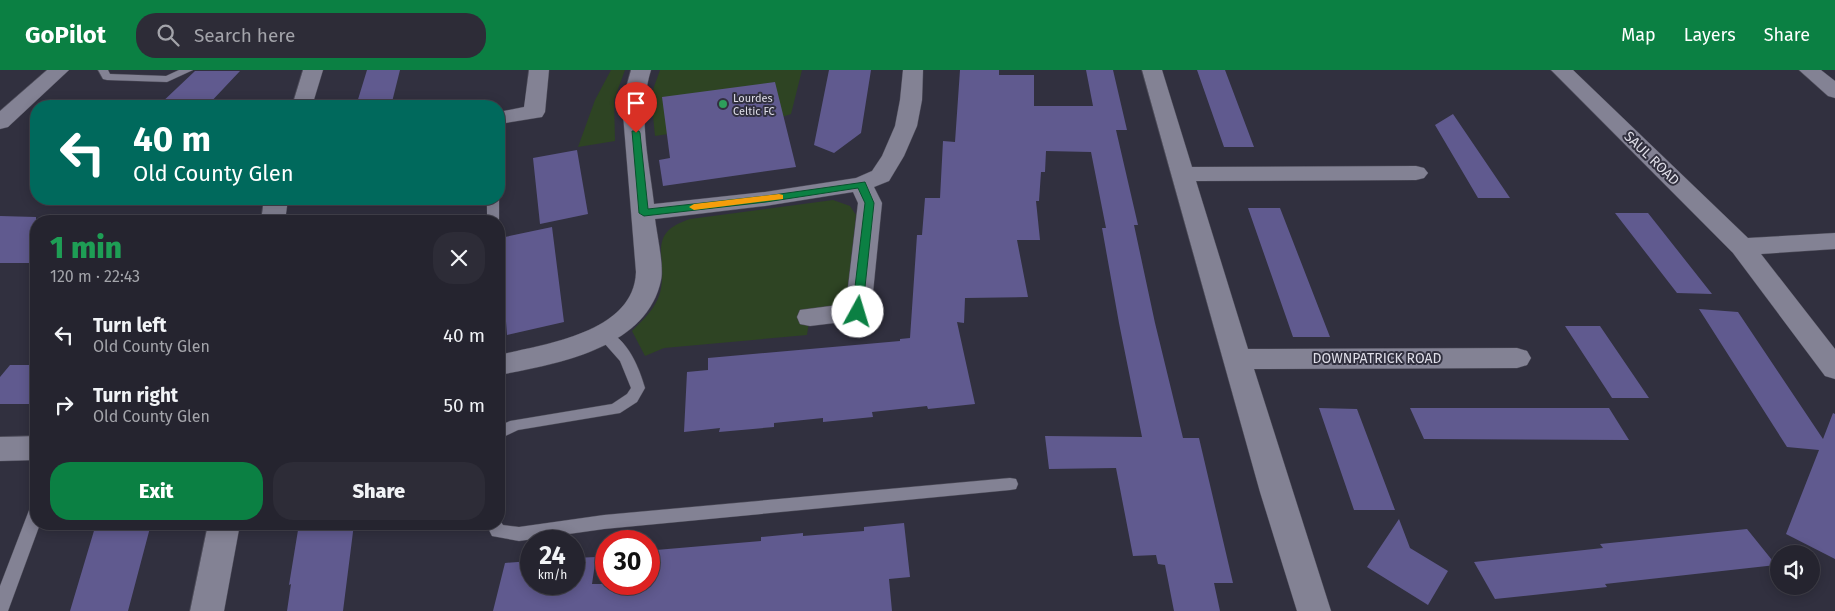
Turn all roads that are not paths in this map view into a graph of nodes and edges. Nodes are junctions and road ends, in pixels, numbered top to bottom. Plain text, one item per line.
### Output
1 (59, 70) edge
2 (103, 70) edge
3 (188, 70) edge
4 (313, 70) edge
5 (539, 70) edge
6 (641, 70) edge
7 (913, 70) edge
8 (1152, 70) edge
9 (1560, 70) edge
10 (1809, 70) edge
11 (1835, 92) edge
12 (304, 100) edge
13 (505, 117) edge
14 (0, 122) edge
15 (1416, 173) dead end
16 (1183, 174) junction
17 (861, 184) junction
18 (644, 213) junction
19 (1835, 241) edge
20 (1742, 247) junction
21 (810, 318) dead end
22 (604, 335) junction
23 (1517, 358) dead end
24 (1238, 359) junction
25 (505, 364) edge
26 (1835, 369) edge
27 (505, 430) edge
28 (0, 448) edge
29 (30, 448) edge
30 (1010, 484) dead end
31 (30, 529) edge
32 (223, 530) edge
33 (497, 530) edge
34 (0, 609) edge
35 (207, 611) edge
36 (1314, 611) edge

1 - 14 street
2 - 3 lane
4 - 12 street
5 - 13 street
6 - 18 street
7 - 17 street
8 - 16 street
9 - 20 street, SAUL ROAD
10 - 11 street
15 - 16 street
16 - 24 street
17 - 18 street
17 - 21 street
18 - 22 street
19 - 20 street
20 - 26 street, SAUL ROAD
22 - 25 street
22 - 27 lane
23 - 24 street, DOWNPATRICK ROAD
24 - 36 street
28 - 29 street
30 - 33 lane
31 - 34 lane
32 - 35 street

